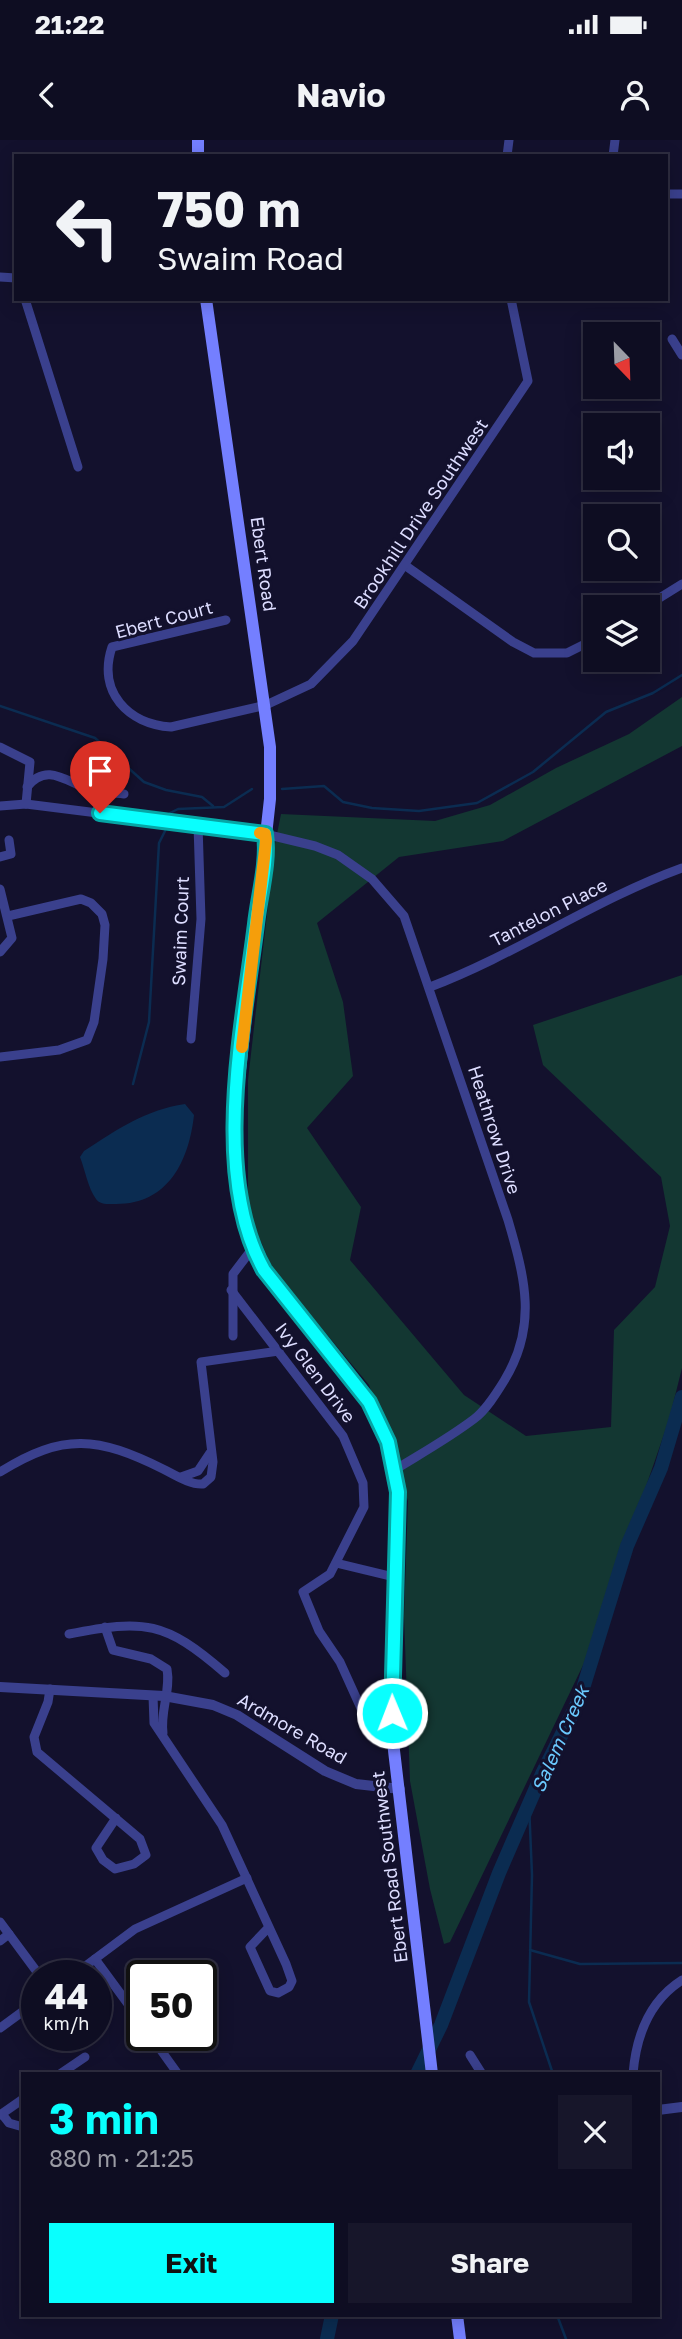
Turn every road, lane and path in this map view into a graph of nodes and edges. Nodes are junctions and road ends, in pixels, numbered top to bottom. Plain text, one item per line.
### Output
1 (26, 301) edge
2 (206, 301) edge
3 (511, 301) edge
4 (671, 339) dead end
5 (682, 355) edge
6 (78, 467) dead end
7 (407, 566) junction
8 (682, 584) edge
9 (660, 598) edge
10 (226, 620) dead end
11 (583, 645) edge
12 (266, 705) junction
13 (0, 747) edge
14 (27, 787) junction
15 (124, 794) dead end
16 (26, 804) junction
17 (0, 806) edge
18 (198, 825) junction
19 (265, 834) junction
20 (9, 840) dead end
21 (0, 857) edge
22 (682, 868) edge
23 (0, 889) edge
24 (8, 916) junction
25 (0, 952) edge
26 (430, 987) junction
27 (191, 1039) dead end
28 (0, 1056) edge
29 (253, 1249) junction
30 (231, 1290) junction
31 (233, 1336) dead end
32 (279, 1351) junction
33 (210, 1453) junction
34 (396, 1469) junction
35 (0, 1472) edge
36 (179, 1477) junction
37 (336, 1563) junction
38 (394, 1577) junction
39 (105, 1627) junction
40 (69, 1634) dead end
41 (225, 1673) dead end
42 (0, 1687) edge
43 (50, 1689) junction
44 (158, 1696) junction
45 (369, 1726) dead end
46 (400, 1789) junction
47 (116, 1818) junction
48 (247, 1878) junction
49 (0, 1922) edge
50 (269, 1927) junction
51 (9, 1934) junction
52 (0, 1941) edge
53 (95, 1959) joint
54 (28, 1960) edge
55 (682, 1980) edge
56 (126, 2001) edge
57 (21, 2013) edge
58 (0, 2028) edge
59 (161, 2051) edge
60 (470, 2055) dead end
61 (85, 2057) dead end
62 (63, 2072) edge
63 (177, 2072) edge
64 (432, 2072) edge
65 (481, 2072) edge
66 (633, 2072) edge
67 (21, 2100) edge
68 (682, 2108) edge
69 (660, 2110) edge
70 (1, 2114) edge
71 (21, 2126) edge
72 (457, 2317) edge
73 (460, 2339) edge

1 - 6 street
2 - 12 main road, Ebert Road
3 - 7 street, Brookhill Drive Southwest
4 - 5 street
7 - 11 street
7 - 12 street, Brookhill Drive Southwest
8 - 9 street
10 - 12 street, Ebert Court
12 - 19 main road, Ebert Road
13 - 14 street
14 - 15 street
14 - 16 street
16 - 17 street, Heathrow Drive
16 - 18 street, Heathrow Drive
18 - 19 street, Heathrow Drive
18 - 27 street, Swaim Court
19 - 26 street, Heathrow Drive
19 - 29 main road, Ebert Road Southwest
20 - 21 street
22 - 26 street, Tantelon Place
23 - 24 street
24 - 25 street
24 - 28 street
26 - 34 street, Heathrow Drive
29 - 30 street
29 - 34 main road, Ebert Road Southwest
30 - 31 street
30 - 32 street, Ivy Glen Drive
32 - 33 street
32 - 37 street, Ivy Glen Drive
33 - 36 street
33 - 36 street
34 - 38 main road, Ebert Road Southwest
35 - 36 street
37 - 38 street
37 - 45 street, Ivy Glen Drive
38 - 46 main road, Ebert Road Southwest
39 - 40 street
39 - 41 street
39 - 44 street
42 - 43 street, Ardmore Road
43 - 44 street, Ardmore Road
43 - 47 street
44 - 46 street, Ardmore Road
44 - 48 street
46 - 64 main road, Ebert Road Southwest
47 - 47 street
48 - 50 street
48 - 53 street
49 - 51 street
50 - 50 street
51 - 52 street
51 - 54 street
53 - 56 street
55 - 66 street
57 - 58 street
59 - 63 street
60 - 65 street
61 - 62 street
67 - 70 street
68 - 69 street
70 - 71 street
72 - 73 main road

